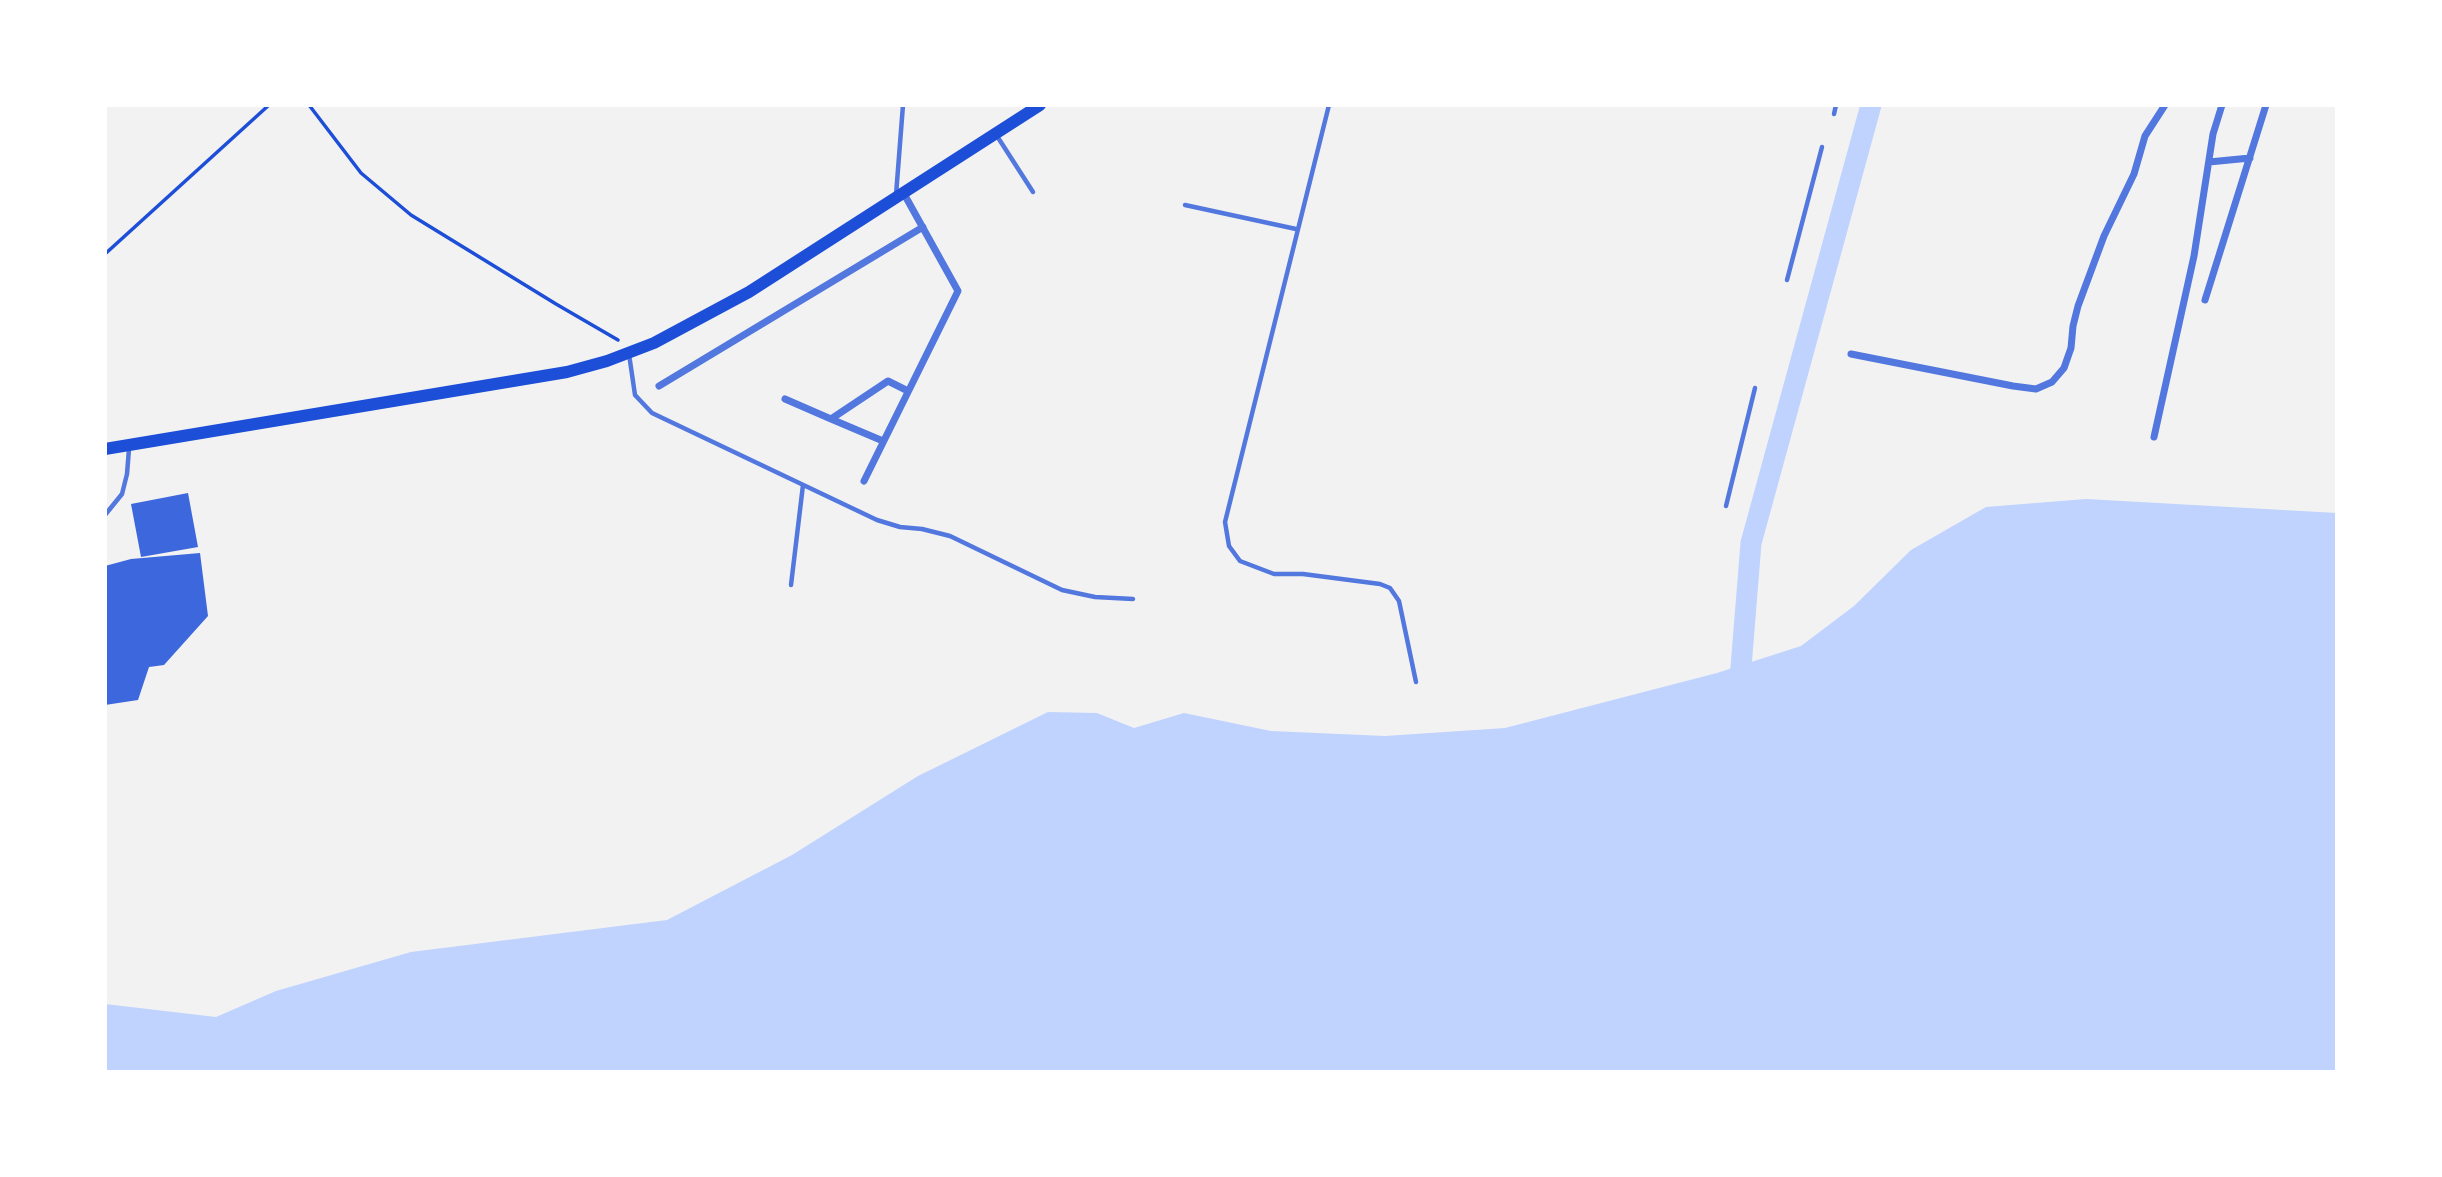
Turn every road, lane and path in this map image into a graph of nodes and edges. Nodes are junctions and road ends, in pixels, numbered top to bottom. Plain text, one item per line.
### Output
1 (269, 105) edge
2 (309, 105) edge
3 (903, 105) edge
4 (1040, 105) edge
5 (1329, 105) edge
6 (1836, 105) edge
7 (2165, 105) edge
8 (2222, 105) edge
9 (2266, 105) edge
10 (1834, 114) dead end
11 (995, 132) junction
12 (1822, 148) dead end
13 (2250, 158) junction
14 (2209, 162) junction
15 (1033, 192) dead end
16 (900, 194) junction
17 (1185, 205) dead end
18 (923, 227) junction
19 (1296, 229) junction
20 (105, 254) edge
21 (1787, 280) dead end
22 (2205, 300) dead end
23 (633, 352) junction
24 (1851, 354) dead end
25 (659, 386) dead end
26 (1755, 388) dead end
27 (908, 391) junction
28 (785, 399) dead end
29 (831, 419) junction
30 (2154, 437) dead end
31 (883, 441) junction
32 (129, 445) junction
33 (105, 449) edge
34 (864, 481) dead end
35 (803, 485) junction
36 (1726, 506) dead end
37 (105, 514) edge
38 (791, 586) dead end
39 (1133, 599) dead end
40 (1416, 682) dead end

1 - 20 path
2 - 23 path
3 - 16 lane
4 - 11 main road
5 - 19 lane
6 - 10 lane
7 - 24 street
8 - 14 street
9 - 13 street
11 - 15 lane
11 - 16 main road
12 - 21 lane
13 - 14 street
13 - 22 street
14 - 30 street
16 - 18 street
16 - 23 main road
17 - 19 lane
18 - 25 street
18 - 27 street
19 - 40 lane
23 - 32 main road
23 - 35 lane
26 - 36 lane
27 - 29 street
27 - 31 street
28 - 29 street
29 - 31 street
31 - 34 street
32 - 33 main road
32 - 37 lane
35 - 38 lane
35 - 39 lane

